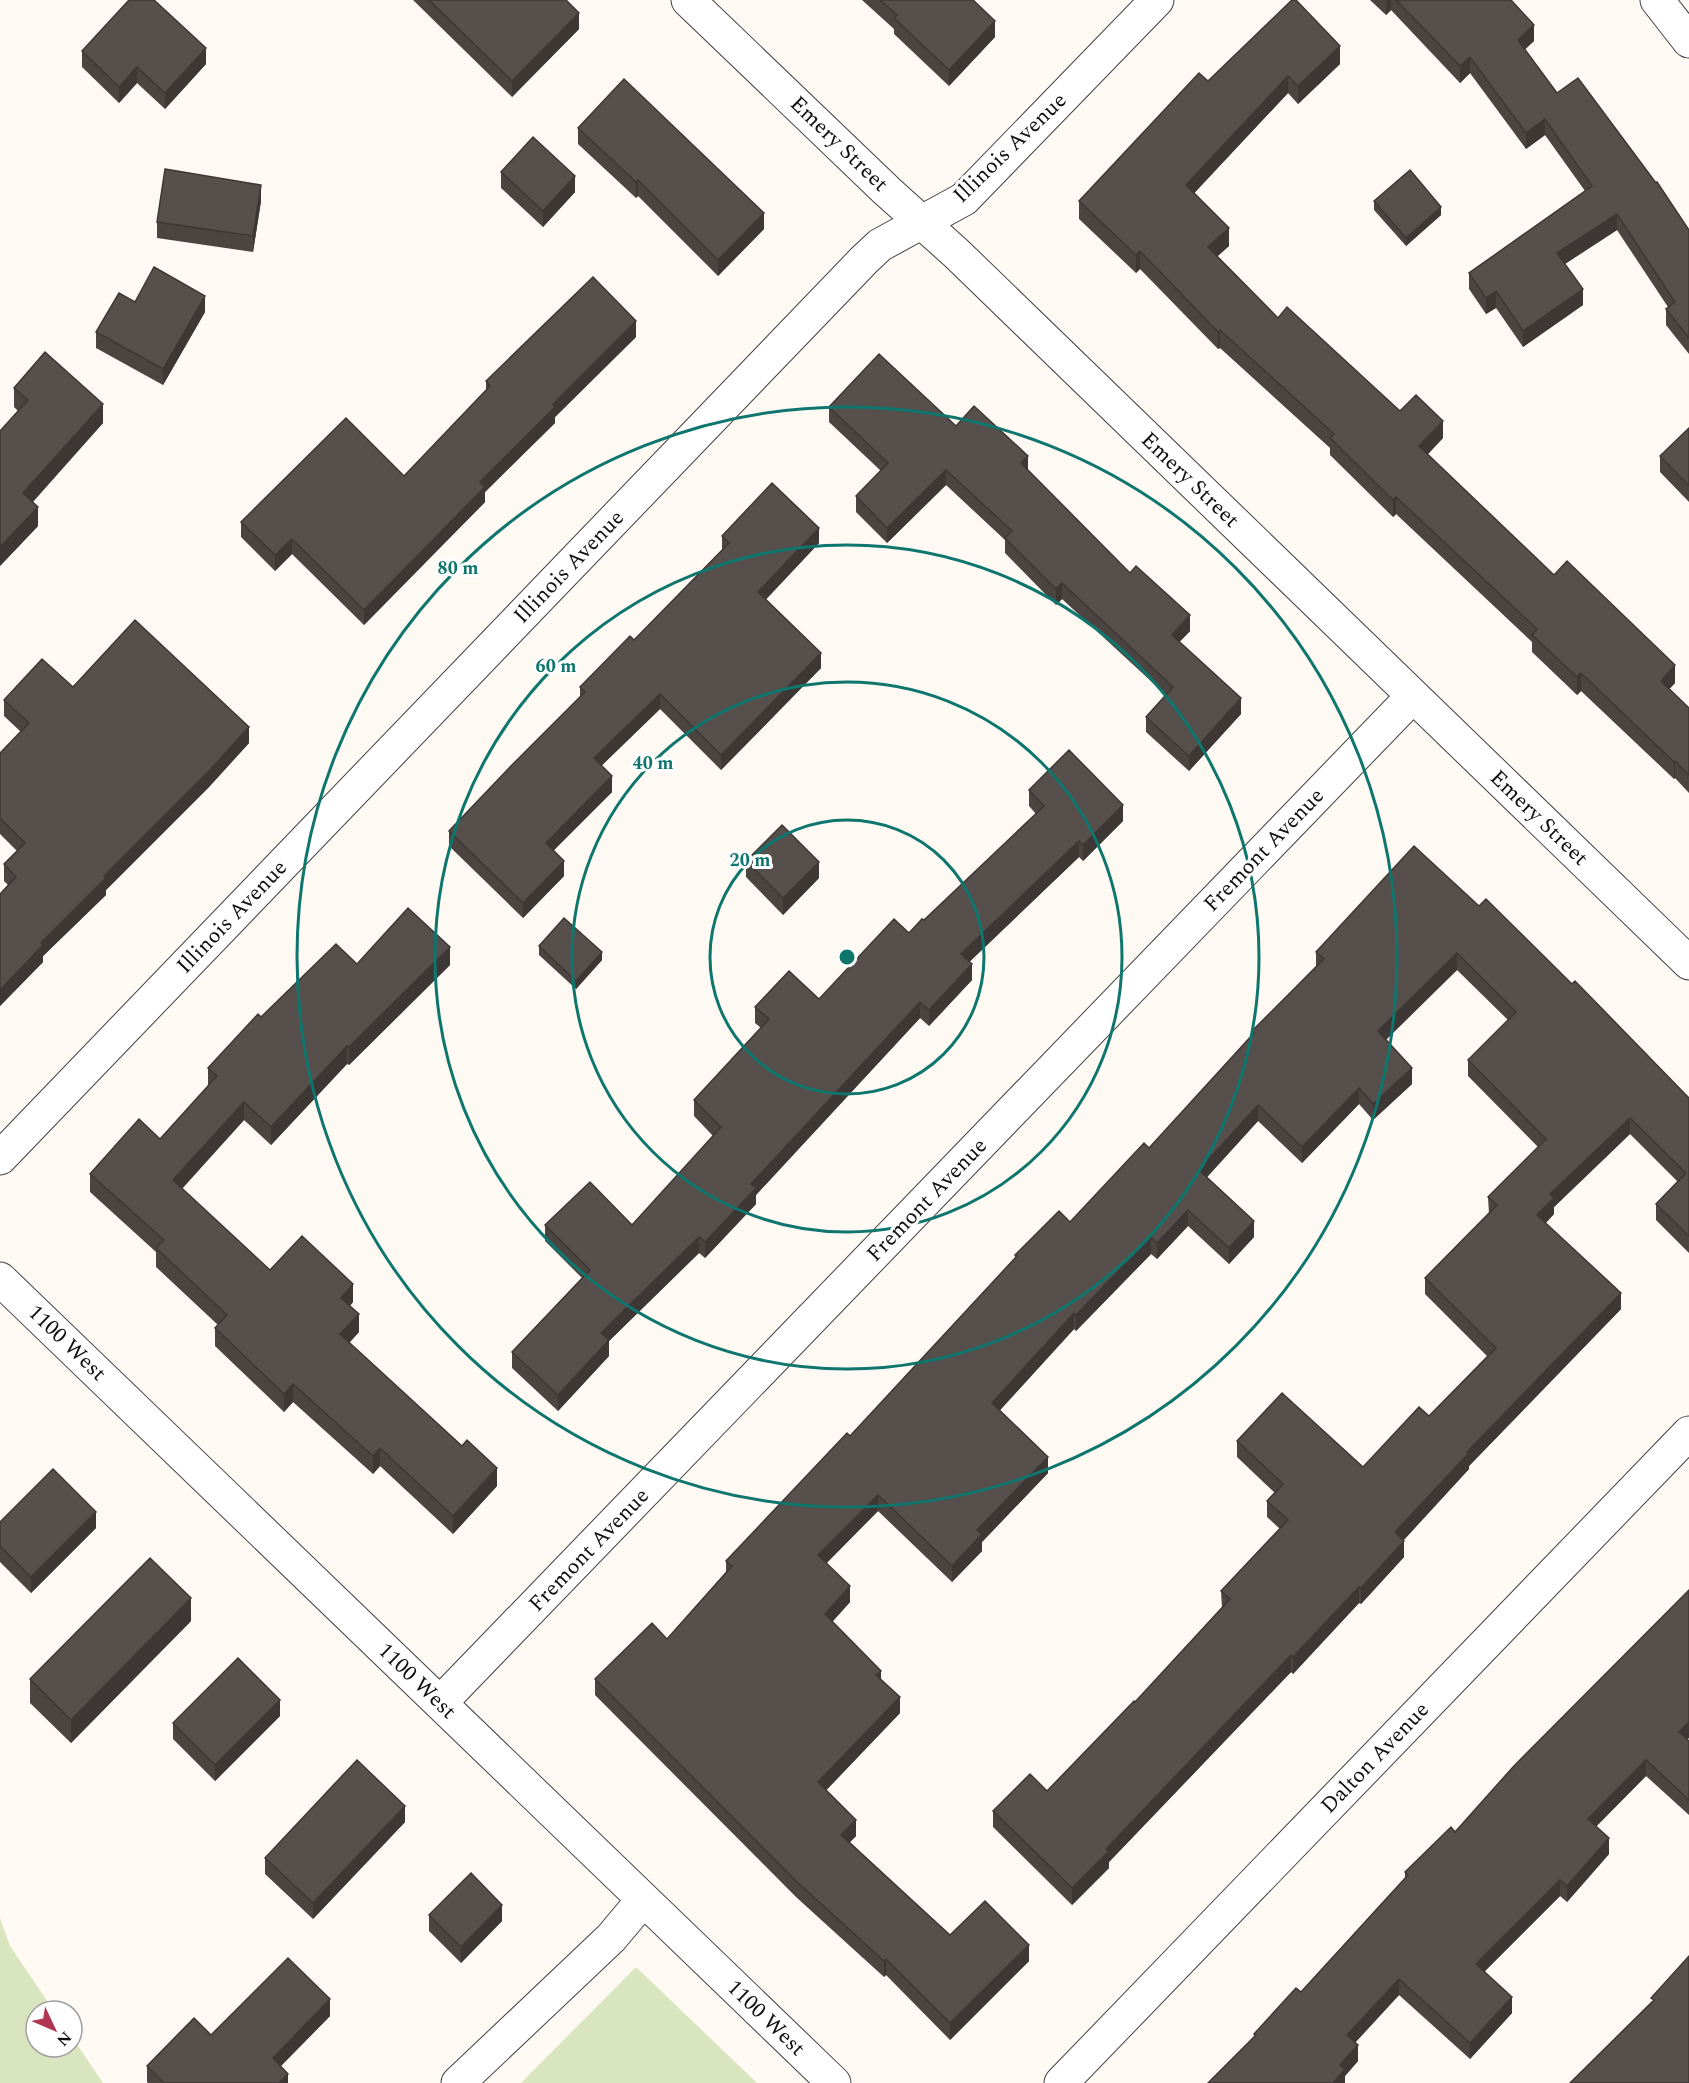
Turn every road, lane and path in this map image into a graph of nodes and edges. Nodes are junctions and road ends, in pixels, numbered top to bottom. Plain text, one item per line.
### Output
1 (688, 0) edge
2 (1156, 0) edge
3 (1657, 0) edge
4 (1689, 41) edge
5 (920, 222) junction
6 (1413, 696) junction
7 (1689, 963) edge
8 (0, 1158) edge
9 (0, 1279) edge
10 (1689, 1433) edge
11 (440, 1703) junction
12 (643, 1900) junction
13 (458, 2083) edge
14 (834, 2083) edge
15 (1061, 2083) edge

1 - 5 street, Emery Street
2 - 5 street, Illinois Avenue
3 - 4 street
5 - 6 street, Emery Street
5 - 8 street, Illinois Avenue
6 - 7 street, Emery Street
6 - 11 street, Fremont Avenue
9 - 11 street, 1100 West
10 - 15 street, Dalton Avenue
11 - 12 street, 1100 West
12 - 13 street
12 - 14 street, 1100 West

